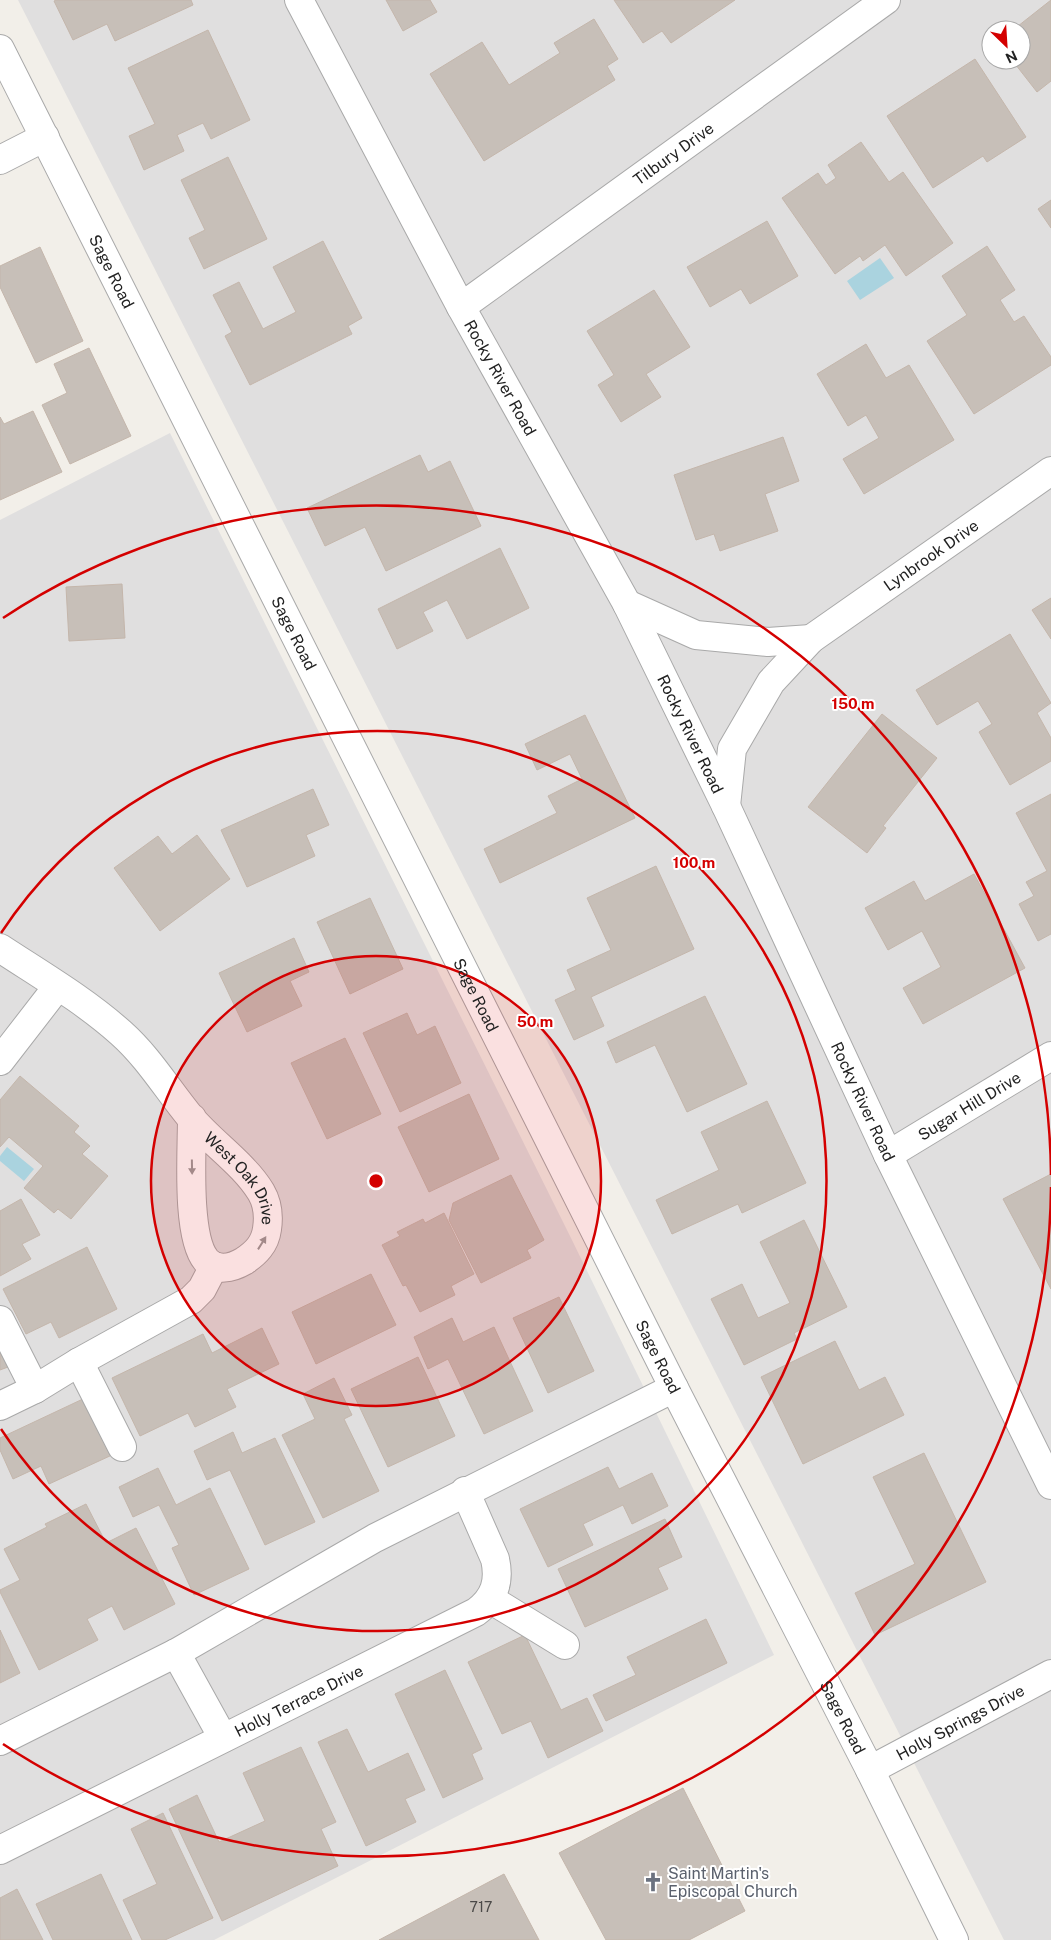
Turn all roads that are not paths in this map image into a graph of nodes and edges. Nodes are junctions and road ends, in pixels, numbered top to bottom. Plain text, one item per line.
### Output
1 (299, 0) edge
2 (886, 0) edge
3 (0, 49) edge
4 (44, 137) junction
5 (0, 160) edge
6 (461, 307) junction
7 (1051, 471) edge
8 (627, 604) junction
9 (811, 639) junction
10 (726, 806) junction
11 (0, 948) edge
12 (58, 986) junction
13 (1051, 1056) edge
14 (0, 1060) edge
15 (192, 1118) junction
16 (888, 1155) junction
17 (214, 1266) junction
18 (0, 1320) edge
19 (80, 1362) junction
20 (674, 1388) junction
21 (36, 1389) junction
22 (0, 1406) edge
23 (122, 1447) dead end
24 (1051, 1485) edge
25 (465, 1491) junction
26 (490, 1599) junction
27 (565, 1645) dead end
28 (176, 1653) junction
29 (1051, 1674) edge
30 (223, 1738) junction
31 (0, 1741) edge
32 (870, 1770) junction
33 (0, 1850) edge
34 (954, 1940) edge

1 - 6 street, Rocky River Road
2 - 6 street, Tilbury Drive
3 - 4 street, Sage Road
4 - 5 street
4 - 20 street, Sage Road
6 - 8 street, Rocky River Road
7 - 9 street, Lynbrook Drive
8 - 9 street
8 - 10 street, Rocky River Road
9 - 10 street, Lynbrook Drive
10 - 16 street, Rocky River Road
11 - 12 street, West Oak Drive
12 - 14 street
12 - 15 street, West Oak Drive
13 - 16 street, Sugar Hill Drive
15 -> 17 street, West Oak Drive
17 -> 15 street, West Oak Drive
16 - 24 street, Rocky River Road
17 - 19 street
18 - 21 street
19 - 21 street
19 - 23 street
20 - 25 street
20 - 32 street, Sage Road
21 - 22 street
25 - 26 street
25 - 28 street
26 - 27 street
26 - 30 street, Holly Terrace Drive
28 - 30 street
28 - 31 street
29 - 32 street, Holly Springs Drive
30 - 33 street, Holly Terrace Drive
32 - 34 street, Sage Road

